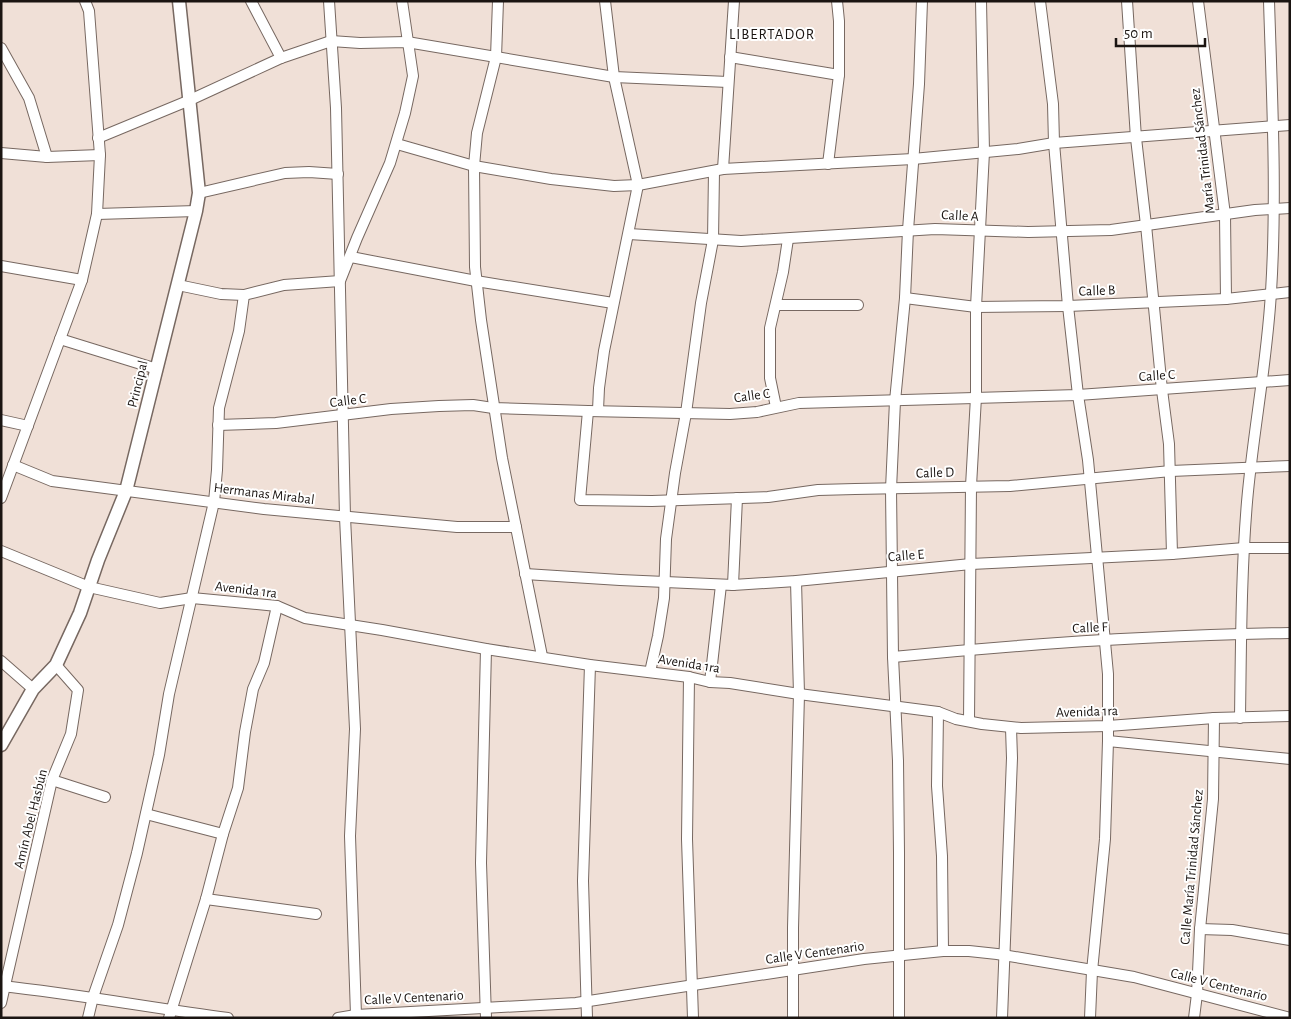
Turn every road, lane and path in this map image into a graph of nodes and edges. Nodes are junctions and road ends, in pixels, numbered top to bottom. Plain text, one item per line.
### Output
1 (85, 1) edge
2 (179, 1) edge
3 (251, 1) edge
4 (329, 1) edge
5 (402, 1) edge
6 (498, 1) edge
7 (605, 1) edge
8 (734, 1) edge
9 (837, 1) edge
10 (922, 1) edge
11 (980, 1) edge
12 (1040, 1) edge
13 (1127, 1) edge
14 (1198, 1) edge
15 (1269, 1) edge
16 (331, 42) junction
17 (407, 42) junction
18 (1, 48) edge
19 (496, 57) junction
20 (730, 57) junction
21 (281, 58) junction
22 (839, 75) junction
23 (614, 77) junction
24 (728, 82) junction
25 (190, 100) junction
26 (1290, 125) edge
27 (1273, 126) junction
28 (1215, 132) junction
29 (98, 138) junction
30 (1136, 138) junction
31 (1054, 143) junction
32 (397, 144) junction
33 (984, 152) junction
34 (1, 153) edge
35 (100, 155) junction
36 (47, 157) junction
37 (913, 159) junction
38 (828, 164) junction
39 (474, 166) junction
40 (718, 170) junction
41 (338, 174) junction
42 (638, 185) junction
43 (199, 193) junction
44 (1290, 208) edge
45 (1274, 209) junction
46 (196, 211) junction
47 (97, 214) junction
48 (1224, 215) junction
49 (1146, 225) junction
50 (908, 230) junction
51 (981, 231) junction
52 (1062, 231) junction
53 (629, 234) junction
54 (788, 239) junction
55 (713, 240) junction
56 (350, 257) junction
57 (1, 266) edge
58 (82, 280) junction
59 (340, 281) junction
60 (476, 281) junction
61 (178, 285) junction
62 (1290, 292) edge
63 (1271, 293) junction
64 (244, 294) junction
65 (905, 298) junction
66 (1226, 299) junction
67 (1153, 302) junction
68 (613, 303) junction
69 (776, 305) junction
70 (858, 305) dead end
71 (1068, 306) junction
72 (976, 307) junction
73 (60, 339) junction
74 (157, 369) junction
75 (1290, 380) edge
76 (1262, 381) junction
77 (1162, 390) junction
78 (1078, 395) junction
79 (976, 397) junction
80 (895, 401) junction
81 (776, 407) junction
82 (493, 408) junction
83 (593, 410) junction
84 (686, 413) junction
85 (344, 415) junction
86 (1, 420) edge
87 (218, 425) junction
88 (28, 426) junction
89 (13, 465) junction
90 (1250, 466) junction
91 (1290, 466) edge
92 (1171, 471) junction
93 (1089, 478) junction
94 (971, 486) junction
95 (891, 489) junction
96 (126, 490) junction
97 (1, 498) edge
98 (737, 498) junction
99 (672, 500) junction
100 (214, 502) junction
101 (345, 517) junction
102 (516, 527) junction
103 (1244, 548) junction
104 (1290, 548) edge
105 (1, 551) edge
106 (1172, 554) junction
107 (1098, 557) junction
108 (971, 564) junction
109 (893, 571) junction
110 (525, 574) junction
111 (796, 581) junction
112 (664, 582) junction
113 (721, 584) junction
114 (733, 584) junction
115 (88, 587) junction
116 (192, 598) junction
117 (277, 606) junction
118 (351, 626) junction
119 (1242, 634) junction
120 (1290, 634) edge
121 (1106, 641) junction
122 (486, 649) junction
123 (970, 649) junction
124 (542, 656) junction
125 (893, 656) junction
126 (1, 661) edge
127 (590, 664) junction
128 (56, 665) junction
129 (650, 672) junction
130 (689, 677) junction
131 (710, 682) junction
132 (34, 689) junction
133 (799, 694) junction
134 (894, 707) junction
135 (938, 712) junction
136 (1290, 716) edge
137 (1214, 718) junction
138 (1240, 718) junction
139 (969, 721) junction
140 (1108, 726) junction
141 (1011, 728) junction
142 (1108, 741) junction
143 (1, 746) edge
144 (1213, 751) junction
145 (1290, 759) edge
146 (52, 780) junction
147 (105, 797) dead end
148 (146, 814) junction
149 (223, 834) junction
150 (206, 900) junction
151 (316, 914) dead end
152 (1200, 929) junction
153 (1290, 940) edge
154 (943, 951) junction
155 (899, 955) junction
156 (1005, 955) junction
157 (794, 970) junction
158 (1092, 971) junction
159 (693, 986) junction
160 (3, 987) edge
161 (1197, 994) junction
162 (93, 997) junction
163 (586, 1000) junction
164 (1, 1003) edge
165 (486, 1012) edge
166 (170, 1014) edge
167 (356, 1015) junction
168 (373, 1016) edge
169 (88, 1018) edge
170 (228, 1018) edge
171 (338, 1018) edge
172 (587, 1018) edge
173 (693, 1018) edge
174 (794, 1018) edge
175 (898, 1018) edge
176 (1002, 1018) edge
177 (1090, 1018) edge
178 (1194, 1018) edge
179 (1290, 1018) edge

1 - 29 street
2 - 25 street, Principal
3 - 21 street
4 - 16 street
5 - 17 street
6 - 19 street
7 - 23 street
8 - 20 street
9 - 22 street
10 - 37 street
11 - 33 street
12 - 31 street
13 - 30 street
14 - 28 street, María Trinidad Sánchez
15 - 27 street
16 - 17 street
16 - 21 street
16 - 41 street
17 - 19 street
17 - 32 street
18 - 36 street
19 - 23 street
19 - 39 street
20 - 22 street
20 - 24 street
21 - 25 street
22 - 38 street
23 - 24 street
23 - 42 street
24 - 40 street
25 - 29 street
25 - 43 street, Principal
26 - 27 street
27 - 28 street
27 - 45 street
28 - 30 street
28 - 48 street, María Trinidad Sánchez
29 - 35 street
30 - 31 street
30 - 49 street
31 - 33 street
31 - 52 street
32 - 39 street
32 - 56 street
33 - 37 street
33 - 51 street
34 - 36 street
35 - 36 street
35 - 47 street
37 - 38 street
37 - 50 street
38 - 40 street
39 - 42 street
39 - 60 street
40 - 42 street
40 - 55 street
41 - 43 street
41 - 59 street
42 - 53 street
43 - 46 street, Principal
44 - 45 street, Calle A
45 - 48 street, Calle A
45 - 63 street
46 - 47 street
46 - 61 street, Principal
47 - 58 street
48 - 49 street, Calle A
48 - 66 street, María Trinidad Sánchez
49 - 52 street, Calle A
49 - 67 street
50 - 51 street, Calle A
50 - 54 street, Calle A
50 - 65 street
51 - 52 street, Calle A
51 - 72 street
52 - 71 street
53 - 55 street, Calle A
53 - 68 street
54 - 55 street, Calle A
54 - 69 street
55 - 84 street
56 - 59 street
56 - 60 street
57 - 58 street
58 - 73 street
59 - 64 street
59 - 85 street
60 - 68 street
60 - 82 street
61 - 64 street
61 - 74 street, Principal
62 - 63 street, Calle B
63 - 66 street, Calle B
63 - 76 street
64 - 87 street
65 - 72 street, Calle B
65 - 80 street
66 - 67 street, Calle B
67 - 71 street, Calle B
67 - 77 street
68 - 83 street
69 - 70 street
69 - 81 street
71 - 72 street, Calle B
71 - 78 street
72 - 79 street
73 - 74 street
73 - 88 street
74 - 96 street, Principal
75 - 76 street, Calle C
76 - 77 street, Calle C
76 - 90 street
77 - 78 street, Calle C
77 - 92 street
78 - 79 street, Calle C
78 - 93 street
79 - 80 street, Calle C
79 - 94 street
80 - 81 street, Calle C
80 - 95 street
81 - 84 street, Calle C
82 - 83 street, Calle C
82 - 85 street, Calle C
82 - 102 street
83 - 84 street, Calle C
83 - 99 street, Calle D
84 - 99 street
85 - 87 street, Calle C
85 - 101 street
86 - 88 street
87 - 100 street
88 - 89 street
89 - 96 street, Hermanas Mirabal
89 - 97 street
90 - 91 street, Calle D
90 - 92 street, Calle D
90 - 103 street
92 - 93 street, Calle D
92 - 106 street
93 - 94 street, Calle D
93 - 107 street
94 - 95 street, Calle D
94 - 108 street
95 - 98 street, Calle D
95 - 109 street
96 - 100 street, Hermanas Mirabal
96 - 115 street, Principal
98 - 99 street, Calle D
98 - 114 street
99 - 112 street
100 - 101 street, Hermanas Mirabal
100 - 116 street
101 - 102 street, Hermanas Mirabal
101 - 118 street
102 - 110 street
103 - 104 street, Calle E
103 - 106 street, Calle E
103 - 119 street
105 - 115 street, Avenida 1ra
106 - 107 street, Calle E
107 - 108 street, Calle E
107 - 121 street
108 - 109 street, Calle E
108 - 123 street
109 - 111 street, Calle E
109 - 125 street
110 - 112 street, Calle E
110 - 124 street
111 - 114 street, Calle E
111 - 133 street
112 - 113 street, Calle E
112 - 129 street
113 - 114 street, Calle E
113 - 131 street
115 - 116 street, Avenida 1ra
115 - 128 street, Principal
116 - 117 street, Avenida 1ra
116 - 148 street
117 - 118 street, Avenida 1ra
117 - 149 street
118 - 122 street, Avenida 1ra
118 - 167 street
119 - 120 street, Calle F
119 - 121 street, Calle F
119 - 138 street
121 - 123 street, Calle F
121 - 140 street
122 - 124 street, Avenida 1ra
122 - 165 street
123 - 125 street, Calle F
123 - 139 street
124 - 127 street, Avenida 1ra
125 - 134 street
126 - 132 street
127 - 129 street, Avenida 1ra
127 - 163 street
128 - 132 street, Principal
128 - 146 street, Amín Abel Hasbún
129 - 130 street, Avenida 1ra
130 - 131 street, Avenida 1ra
130 - 159 street
131 - 133 street, Avenida 1ra
132 - 143 street, Principal
133 - 134 street, Avenida 1ra
133 - 157 street
134 - 135 street, Avenida 1ra
134 - 155 street
135 - 139 street, Avenida 1ra
135 - 154 street
136 - 138 street, Avenida 1ra
137 - 138 street, Avenida 1ra
137 - 140 street, Avenida 1ra
137 - 144 street, Calle María Trinidad Sánchez
139 - 141 street, Avenida 1ra
140 - 141 street, Avenida 1ra
140 - 142 street
141 - 156 street
142 - 144 street
142 - 158 street
144 - 145 street
144 - 152 street, Calle María Trinidad Sánchez
146 - 147 street
146 - 160 street, Amín Abel Hasbún
148 - 149 street
148 - 162 street
149 - 150 street
150 - 151 street
150 - 166 street
152 - 153 street
152 - 161 street, Calle María Trinidad Sánchez
154 - 155 street, Calle V Centenario
154 - 156 street, Calle V Centenario
155 - 157 street, Calle V Centenario
155 - 175 street
156 - 158 street, Calle V Centenario
156 - 176 street
157 - 159 street, Calle V Centenario
157 - 174 street
158 - 161 street, Calle V Centenario
158 - 177 street
159 - 163 street, Calle V Centenario
159 - 173 street
160 - 162 street
160 - 164 street
161 - 178 street, Calle María Trinidad Sánchez
161 - 179 street, Calle V Centenario
162 - 166 street
162 - 169 street
163 - 165 street, Calle V Centenario
163 - 172 street
165 - 168 street, Calle V Centenario
166 - 170 street
167 - 168 street, Calle V Centenario
167 - 171 street, Calle V Centenario

